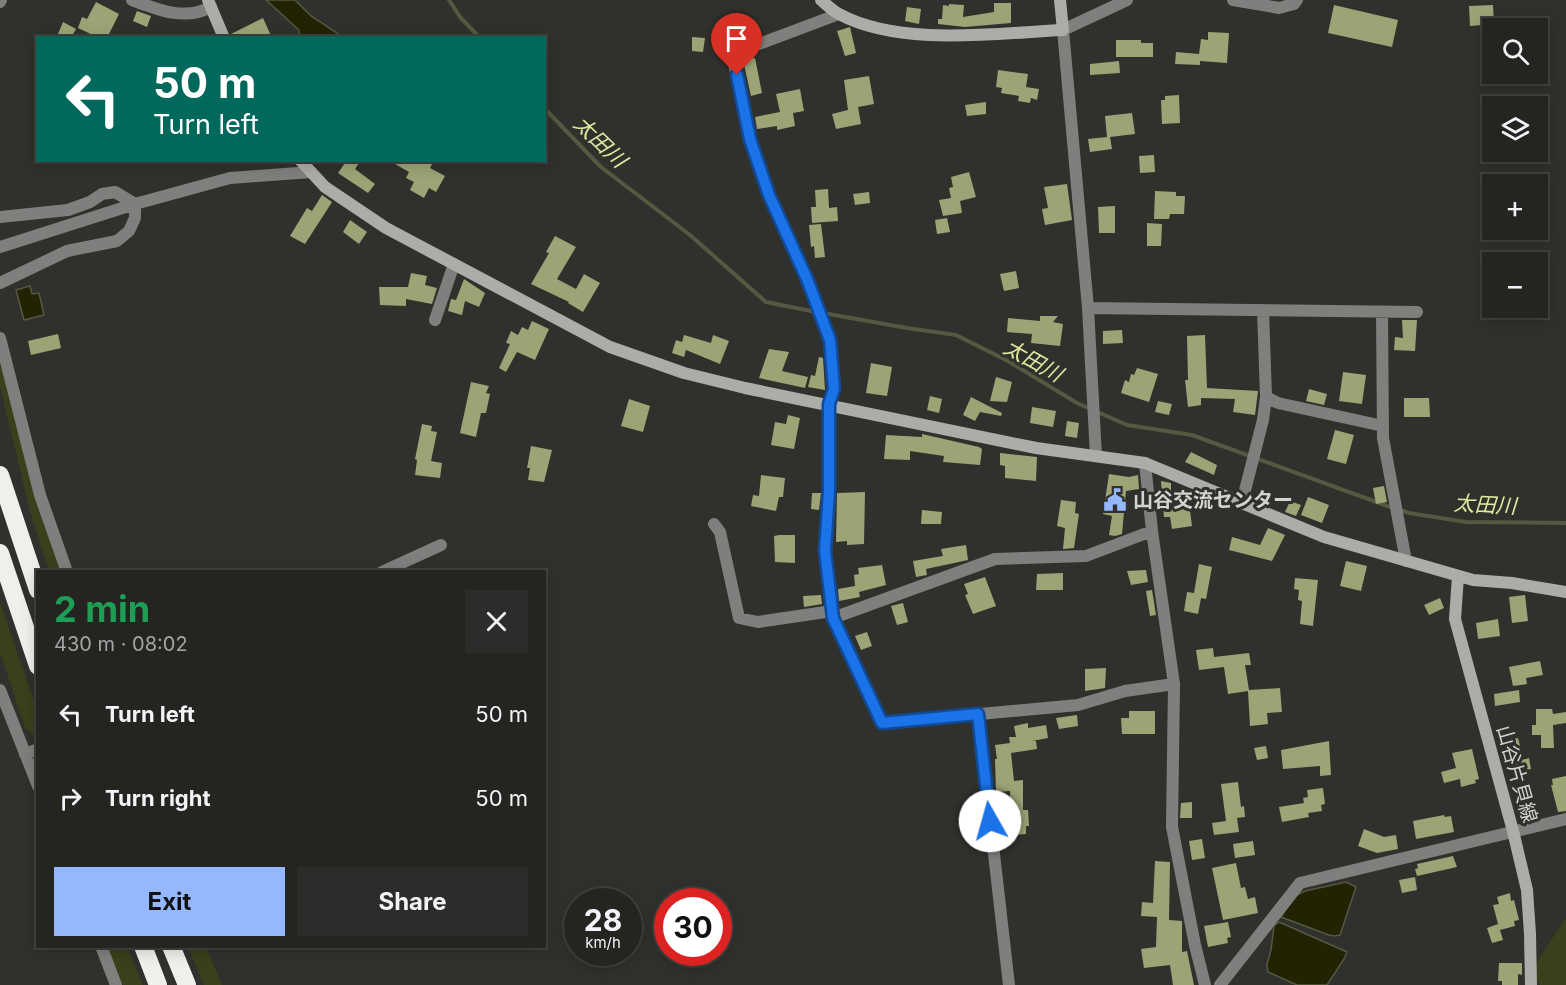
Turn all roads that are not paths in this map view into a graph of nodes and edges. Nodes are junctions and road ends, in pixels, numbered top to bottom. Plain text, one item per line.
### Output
1 (132, 0) edge
2 (821, 0) edge
3 (1060, 0) edge
4 (1128, 0) edge
5 (1233, 0) edge
6 (1297, 0) edge
7 (210, 4) edge
8 (839, 14) junction
9 (1063, 30) junction
10 (223, 36) edge
11 (302, 162) edge
12 (311, 172) junction
13 (135, 204) junction
14 (0, 218) edge
15 (0, 247) edge
16 (454, 264) junction
17 (0, 283) edge
18 (1088, 308) junction
19 (1263, 310) junction
20 (1382, 312) junction
21 (1417, 312) dead end
22 (435, 320) dead end
23 (0, 338) edge
24 (1266, 397) junction
25 (829, 404) junction
26 (1383, 426) junction
27 (1096, 456) junction
28 (1145, 463) junction
29 (0, 469) edge
30 (2, 482) edge
31 (1242, 502) junction
32 (714, 525) dead end
33 (1152, 531) junction
34 (441, 546) dead end
35 (0, 553) edge
36 (1406, 561) junction
37 (65, 570) edge
38 (387, 570) edge
39 (1458, 576) junction
40 (36, 584) edge
41 (1566, 592) edge
42 (832, 614) junction
43 (36, 660) edge
44 (1174, 684) junction
45 (0, 690) edge
46 (978, 714) junction
47 (36, 750) edge
48 (25, 754) junction
49 (36, 781) edge
50 (1566, 819) edge
51 (1513, 831) junction
52 (102, 948) edge
53 (144, 948) edge
54 (172, 948) edge
55 (116, 985) edge
56 (159, 985) edge
57 (187, 985) edge
58 (1009, 985) edge
59 (1205, 985) edge
60 (1220, 985) edge
61 (1531, 985) edge

1 - 7 street
2 - 8 main road
3 - 9 main road
4 - 9 street
5 - 6 street
7 - 10 main road
8 - 9 main road
8 - 25 street
9 - 18 street
11 - 12 main road
12 - 13 street
12 - 16 main road
13 - 14 street
13 - 15 street
13 - 17 street
16 - 22 street
16 - 25 main road
18 - 19 street
18 - 27 street
19 - 20 street
19 - 24 street
20 - 21 street
20 - 26 street
23 - 37 street
24 - 26 street
24 - 31 street
25 - 27 main road
25 - 42 street
26 - 36 street
27 - 28 main road
28 - 31 main road
28 - 33 street
29 - 30 highway
30 - 40 highway
31 - 36 main road
32 - 42 street
33 - 42 street
33 - 44 street
34 - 38 street
35 - 43 highway
36 - 39 main road
39 - 41 main road
39 - 51 main road, 山谷片貝線
42 - 46 street
44 - 46 street
44 - 59 street
45 - 48 street
46 - 58 street
47 - 48 street
48 - 49 street
50 - 51 street
51 - 60 street
51 - 61 main road, 山谷片貝線
52 - 55 street
53 - 56 highway
54 - 57 highway

